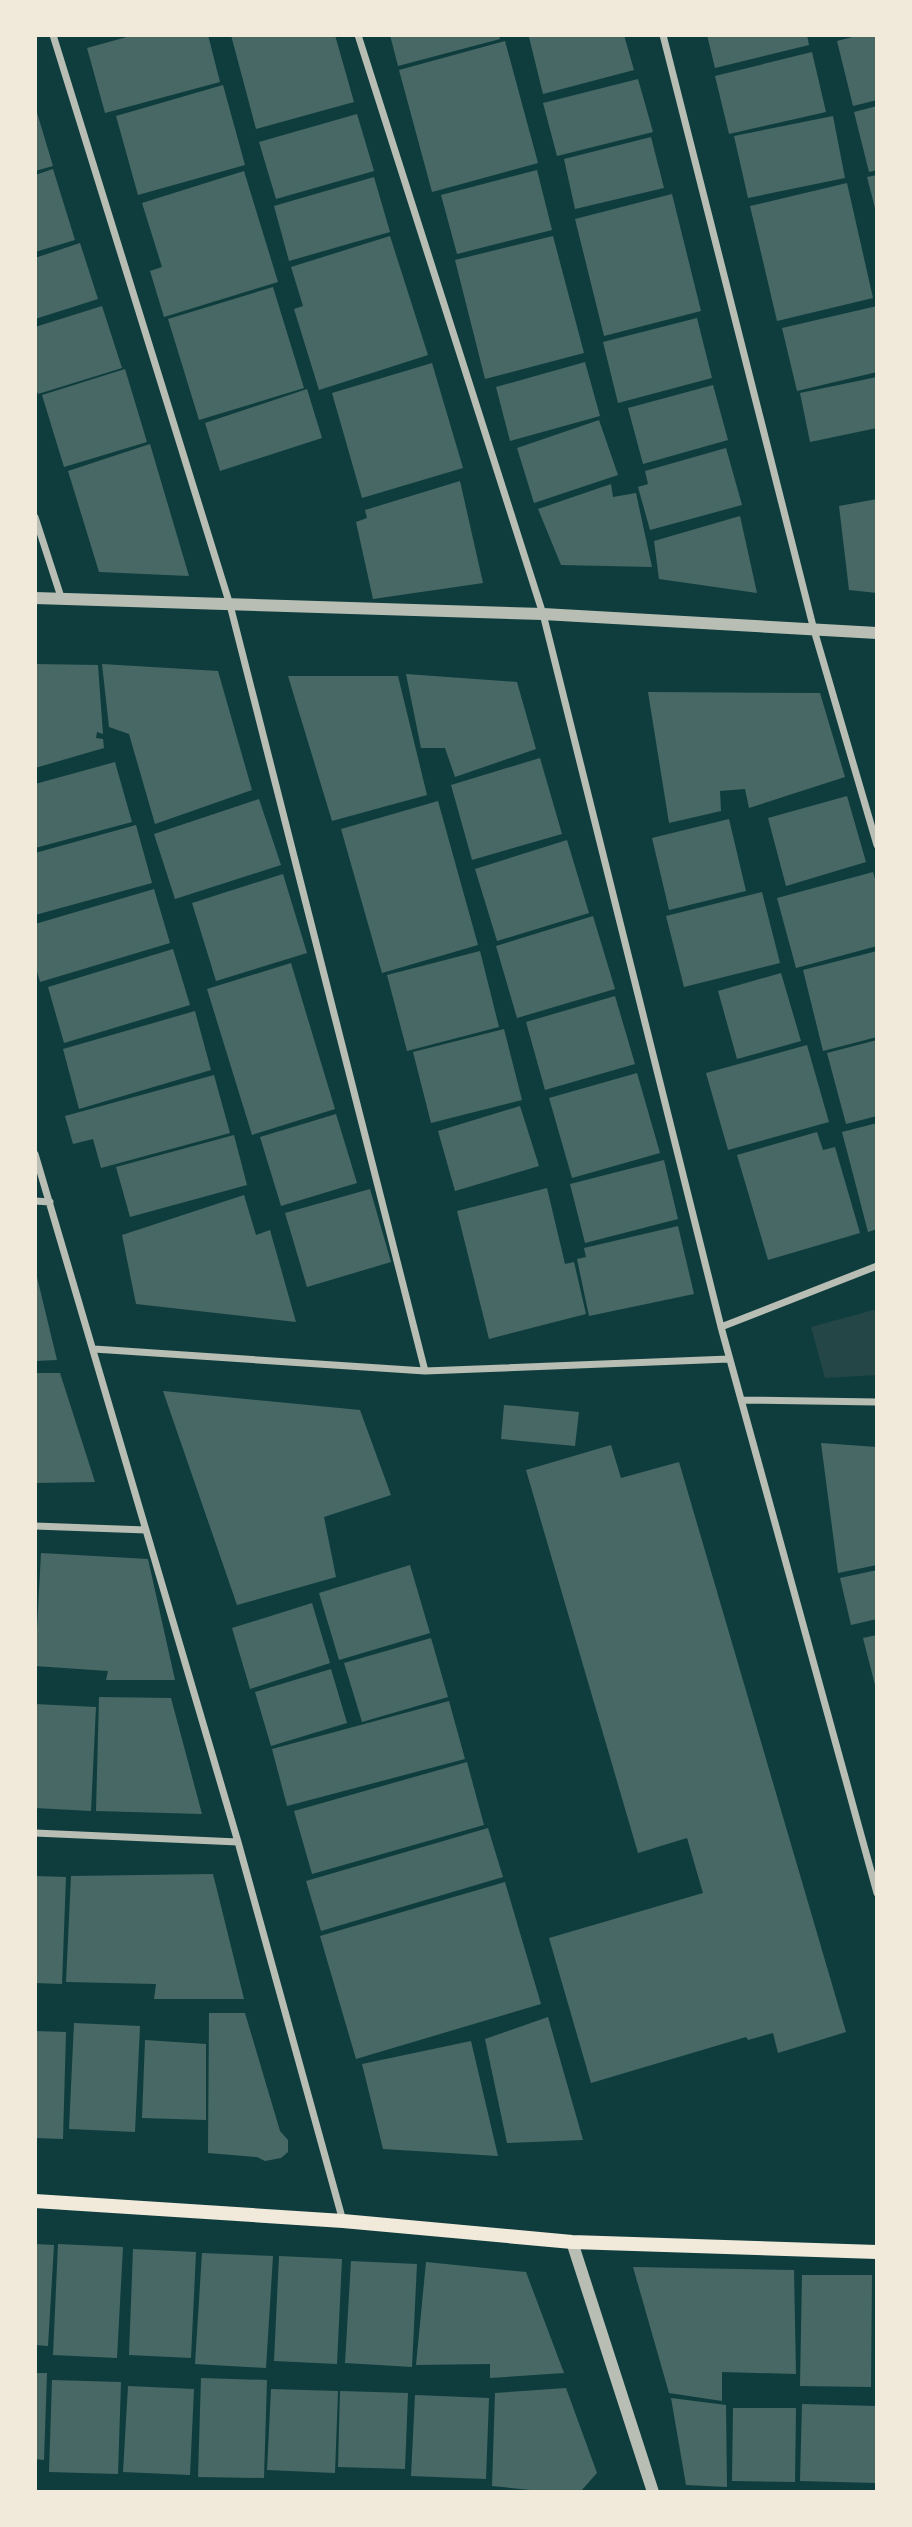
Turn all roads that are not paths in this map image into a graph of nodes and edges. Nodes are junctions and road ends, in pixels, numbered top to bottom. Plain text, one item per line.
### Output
1 (53, 35) edge
2 (358, 35) edge
3 (663, 35) edge
4 (35, 517) edge
5 (61, 597) junction
6 (35, 598) edge
7 (230, 605) junction
8 (543, 614) junction
9 (814, 630) junction
10 (877, 632) edge
11 (877, 845) edge
12 (35, 1154) edge
13 (35, 1201) edge
14 (50, 1202) junction
15 (877, 1266) edge
16 (721, 1327) junction
17 (94, 1349) junction
18 (730, 1359) junction
19 (425, 1370) junction
20 (741, 1399) junction
21 (877, 1402) edge
22 (35, 1526) edge
23 (146, 1530) junction
24 (35, 1833) edge
25 (238, 1842) junction
26 (877, 1893) edge
27 (35, 2201) edge
28 (343, 2221) junction
29 (572, 2242) junction
30 (877, 2252) edge
31 (653, 2492) edge

1 - 7 street
2 - 8 street
3 - 9 street
4 - 5 street
5 - 6 street
5 - 7 street
7 - 8 street
7 - 19 street
8 - 9 street
8 - 16 street
9 - 10 street
9 - 11 street
12 - 14 street
13 - 14 street
14 - 17 street
15 - 16 street
16 - 18 street
17 - 19 street
17 - 23 street
18 - 19 street
18 - 20 street
20 - 21 street
20 - 26 street
22 - 23 street
23 - 25 street
24 - 25 street
25 - 28 street
27 - 28 main road
28 - 29 main road
29 - 30 main road
29 - 31 street

